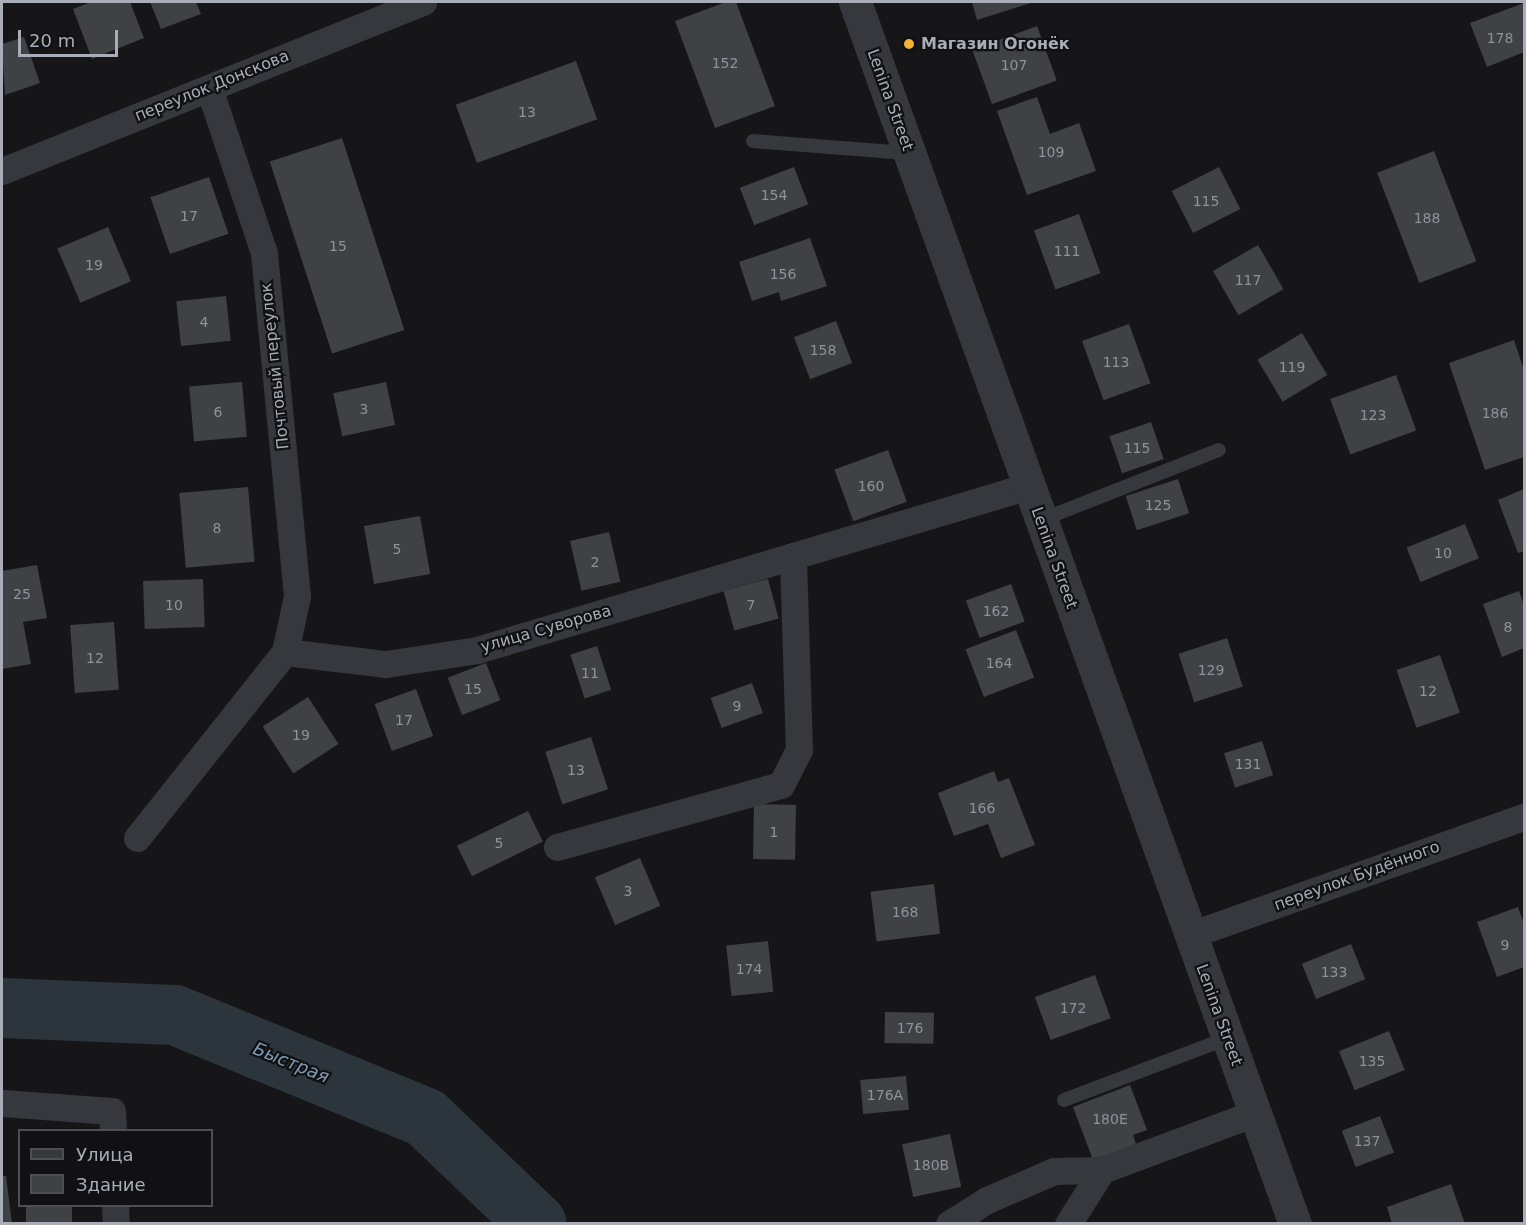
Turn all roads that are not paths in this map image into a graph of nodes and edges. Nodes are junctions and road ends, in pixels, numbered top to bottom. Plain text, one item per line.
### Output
1 (423, 2) edge
2 (855, 2) edge
3 (209, 88) junction
4 (753, 141) dead end
5 (909, 153) junction
6 (2, 171) edge
7 (1219, 450) dead end
8 (1029, 486) junction
9 (1041, 520) junction
10 (793, 556) junction
11 (285, 652) junction
12 (1524, 817) edge
13 (137, 838) dead end
14 (557, 847) dead end
15 (1190, 935) junction
16 (1228, 1038) junction
17 (1064, 1100) dead end
18 (2, 1103) edge
19 (1255, 1113) junction
20 (112, 1121) edge
21 (1102, 1170) junction
22 (115, 1207) edge
23 (116, 1224) edge
24 (949, 1224) edge
25 (1068, 1224) edge
26 (1295, 1224) edge

1 - 3 street, переулок Донскова
2 - 5 street, Lenina Street
3 - 6 street, переулок Донскова
3 - 11 street, Почтовый переулок
4 - 5 lane
5 - 8 street, Lenina Street
7 - 9 lane
8 - 9 street, Lenina Street
8 - 10 street, улица Суворова
9 - 15 street, Lenina Street
10 - 11 street, улица Суворова
10 - 14 street
11 - 13 street
12 - 15 street, переулок Будённого
15 - 16 street, Lenina Street
16 - 17 lane
16 - 19 street, Lenina Street
18 - 20 street
19 - 21 street
19 - 26 street, Lenina Street
21 - 24 street
21 - 25 street
22 - 23 street

